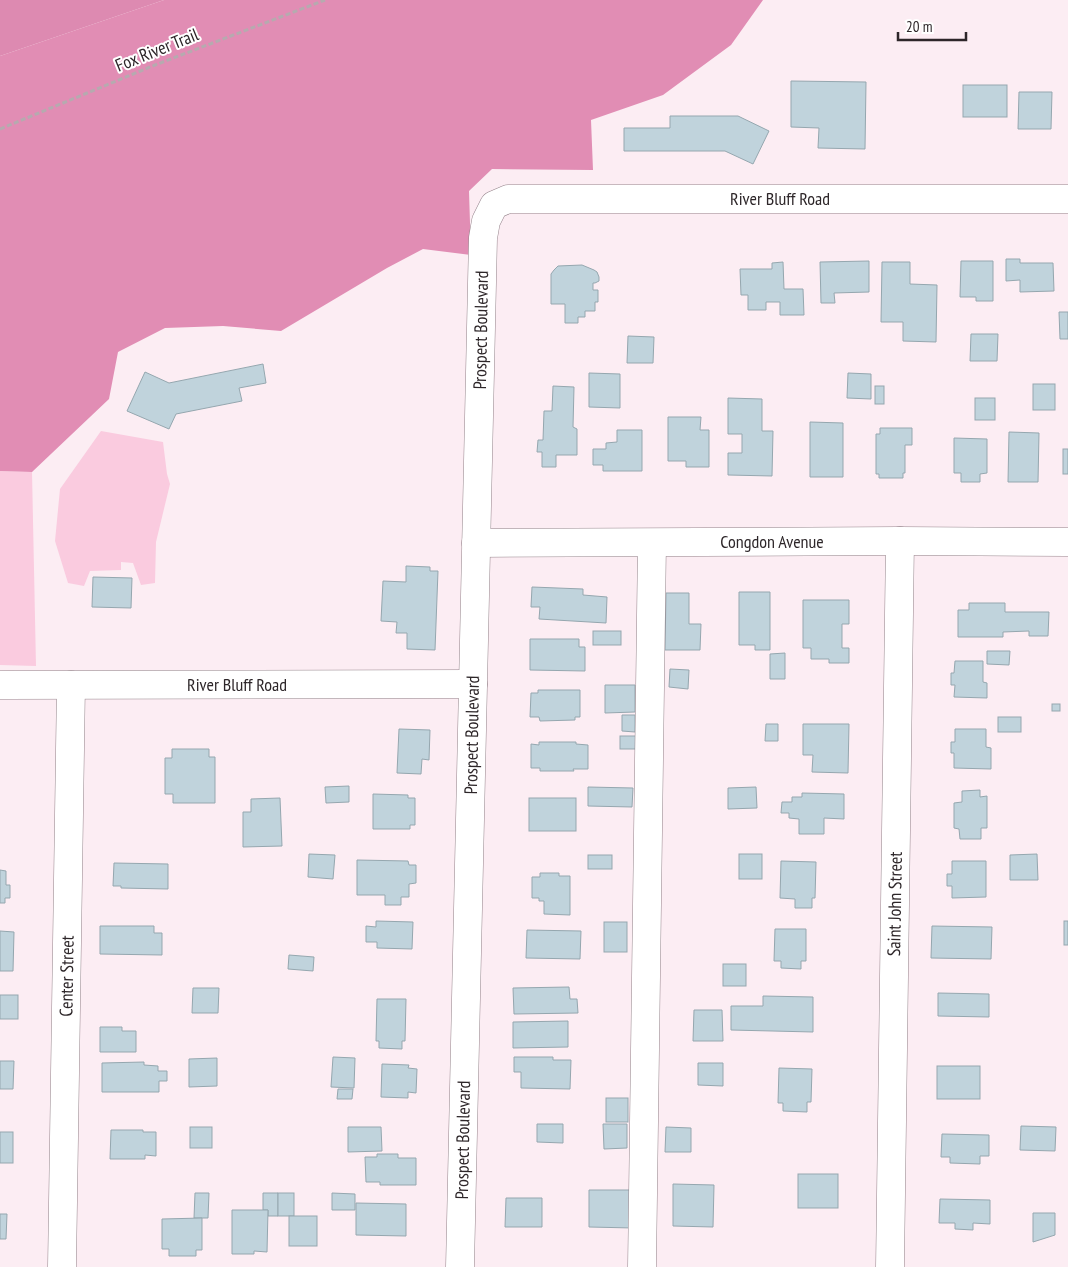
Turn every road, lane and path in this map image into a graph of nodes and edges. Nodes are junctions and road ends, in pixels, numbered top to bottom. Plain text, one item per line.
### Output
1 (325, 0) edge
2 (0, 129) edge
3 (1068, 199) edge
4 (494, 206) joint
5 (900, 541) junction
6 (652, 542) junction
7 (1068, 542) edge
8 (476, 543) junction
9 (70, 684) junction
10 (473, 684) junction
11 (0, 685) edge
12 (62, 1267) edge
13 (460, 1267) edge
14 (642, 1267) edge
15 (890, 1267) edge

1 - 2 path, Fox River Trail
3 - 4 street, River Bluff Road
4 - 8 street, Prospect Boulevard
5 - 6 street, Congdon Avenue
5 - 7 street, Congdon Avenue
5 - 15 street, Saint John Street
6 - 8 street, Congdon Avenue
6 - 14 street
8 - 10 street, Prospect Boulevard
9 - 10 street, River Bluff Road
9 - 11 street, River Bluff Road
9 - 12 street, Center Street
10 - 13 street, Prospect Boulevard

